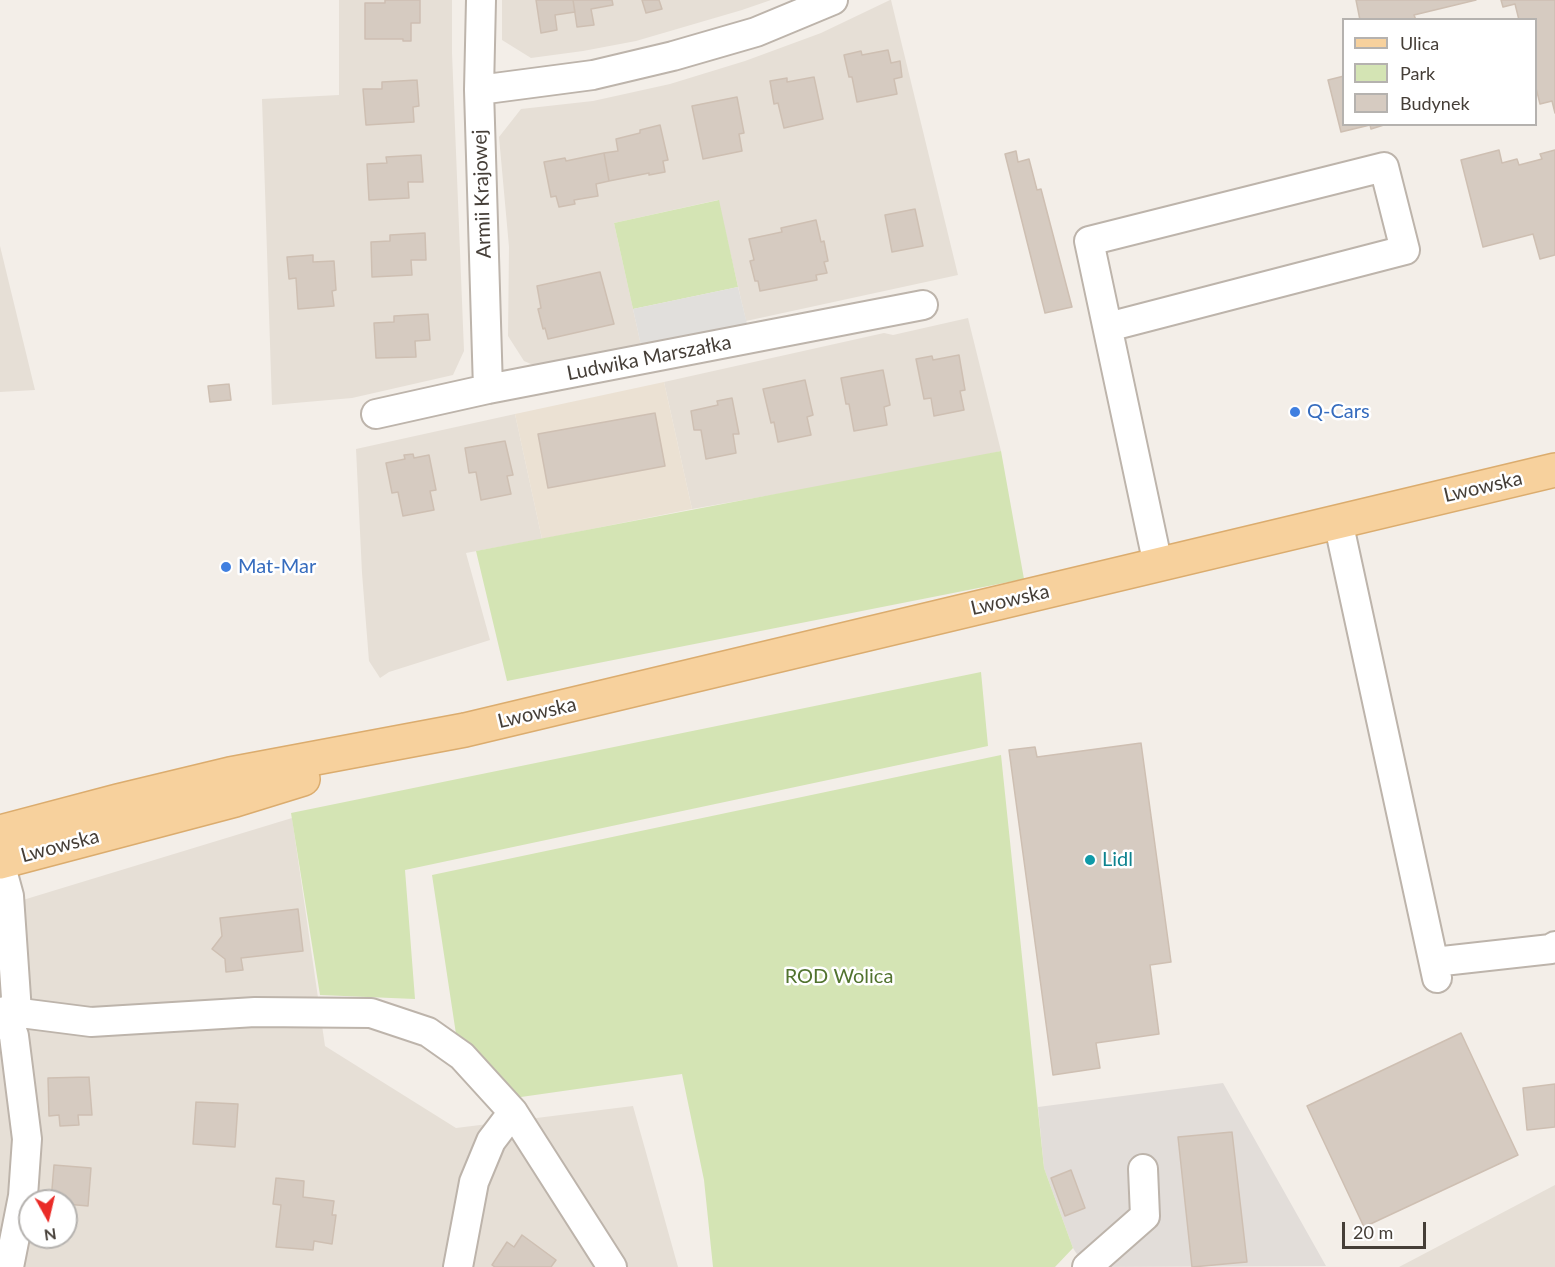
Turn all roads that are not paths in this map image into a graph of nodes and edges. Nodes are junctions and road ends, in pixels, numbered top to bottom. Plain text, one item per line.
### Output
1 (481, 0) edge
2 (832, 0) edge
3 (479, 90) junction
4 (923, 305) dead end
5 (1107, 327) junction
6 (488, 389) junction
7 (376, 414) dead end
8 (1555, 470) edge
9 (1338, 521) junction
10 (1158, 564) junction
11 (465, 730) junction
12 (0, 831) edge
13 (0, 853) edge
14 (0, 862) edge
15 (1555, 946) edge
16 (11, 1011) junction
17 (513, 1112) junction
18 (1143, 1169) dead end
19 (9, 1267) edge
20 (459, 1267) edge
21 (612, 1267) edge
22 (1087, 1267) edge

1 - 3 street, Armii Krajowej
2 - 3 street
3 - 6 street, Armii Krajowej
4 - 6 street, Ludwika Marszałka
5 - 5 street
5 - 10 street
6 - 7 street, Ludwika Marszałka
8 - 9 main road, Lwowska
9 - 10 main road, Lwowska
9 - 15 street
10 - 11 main road, Lwowska
11 - 12 main road, Lwowska
11 - 14 main road, Lwowska
12 - 13 street
14 - 16 street
16 - 17 street
16 - 19 street
17 - 20 street
17 - 21 street
18 - 22 street

